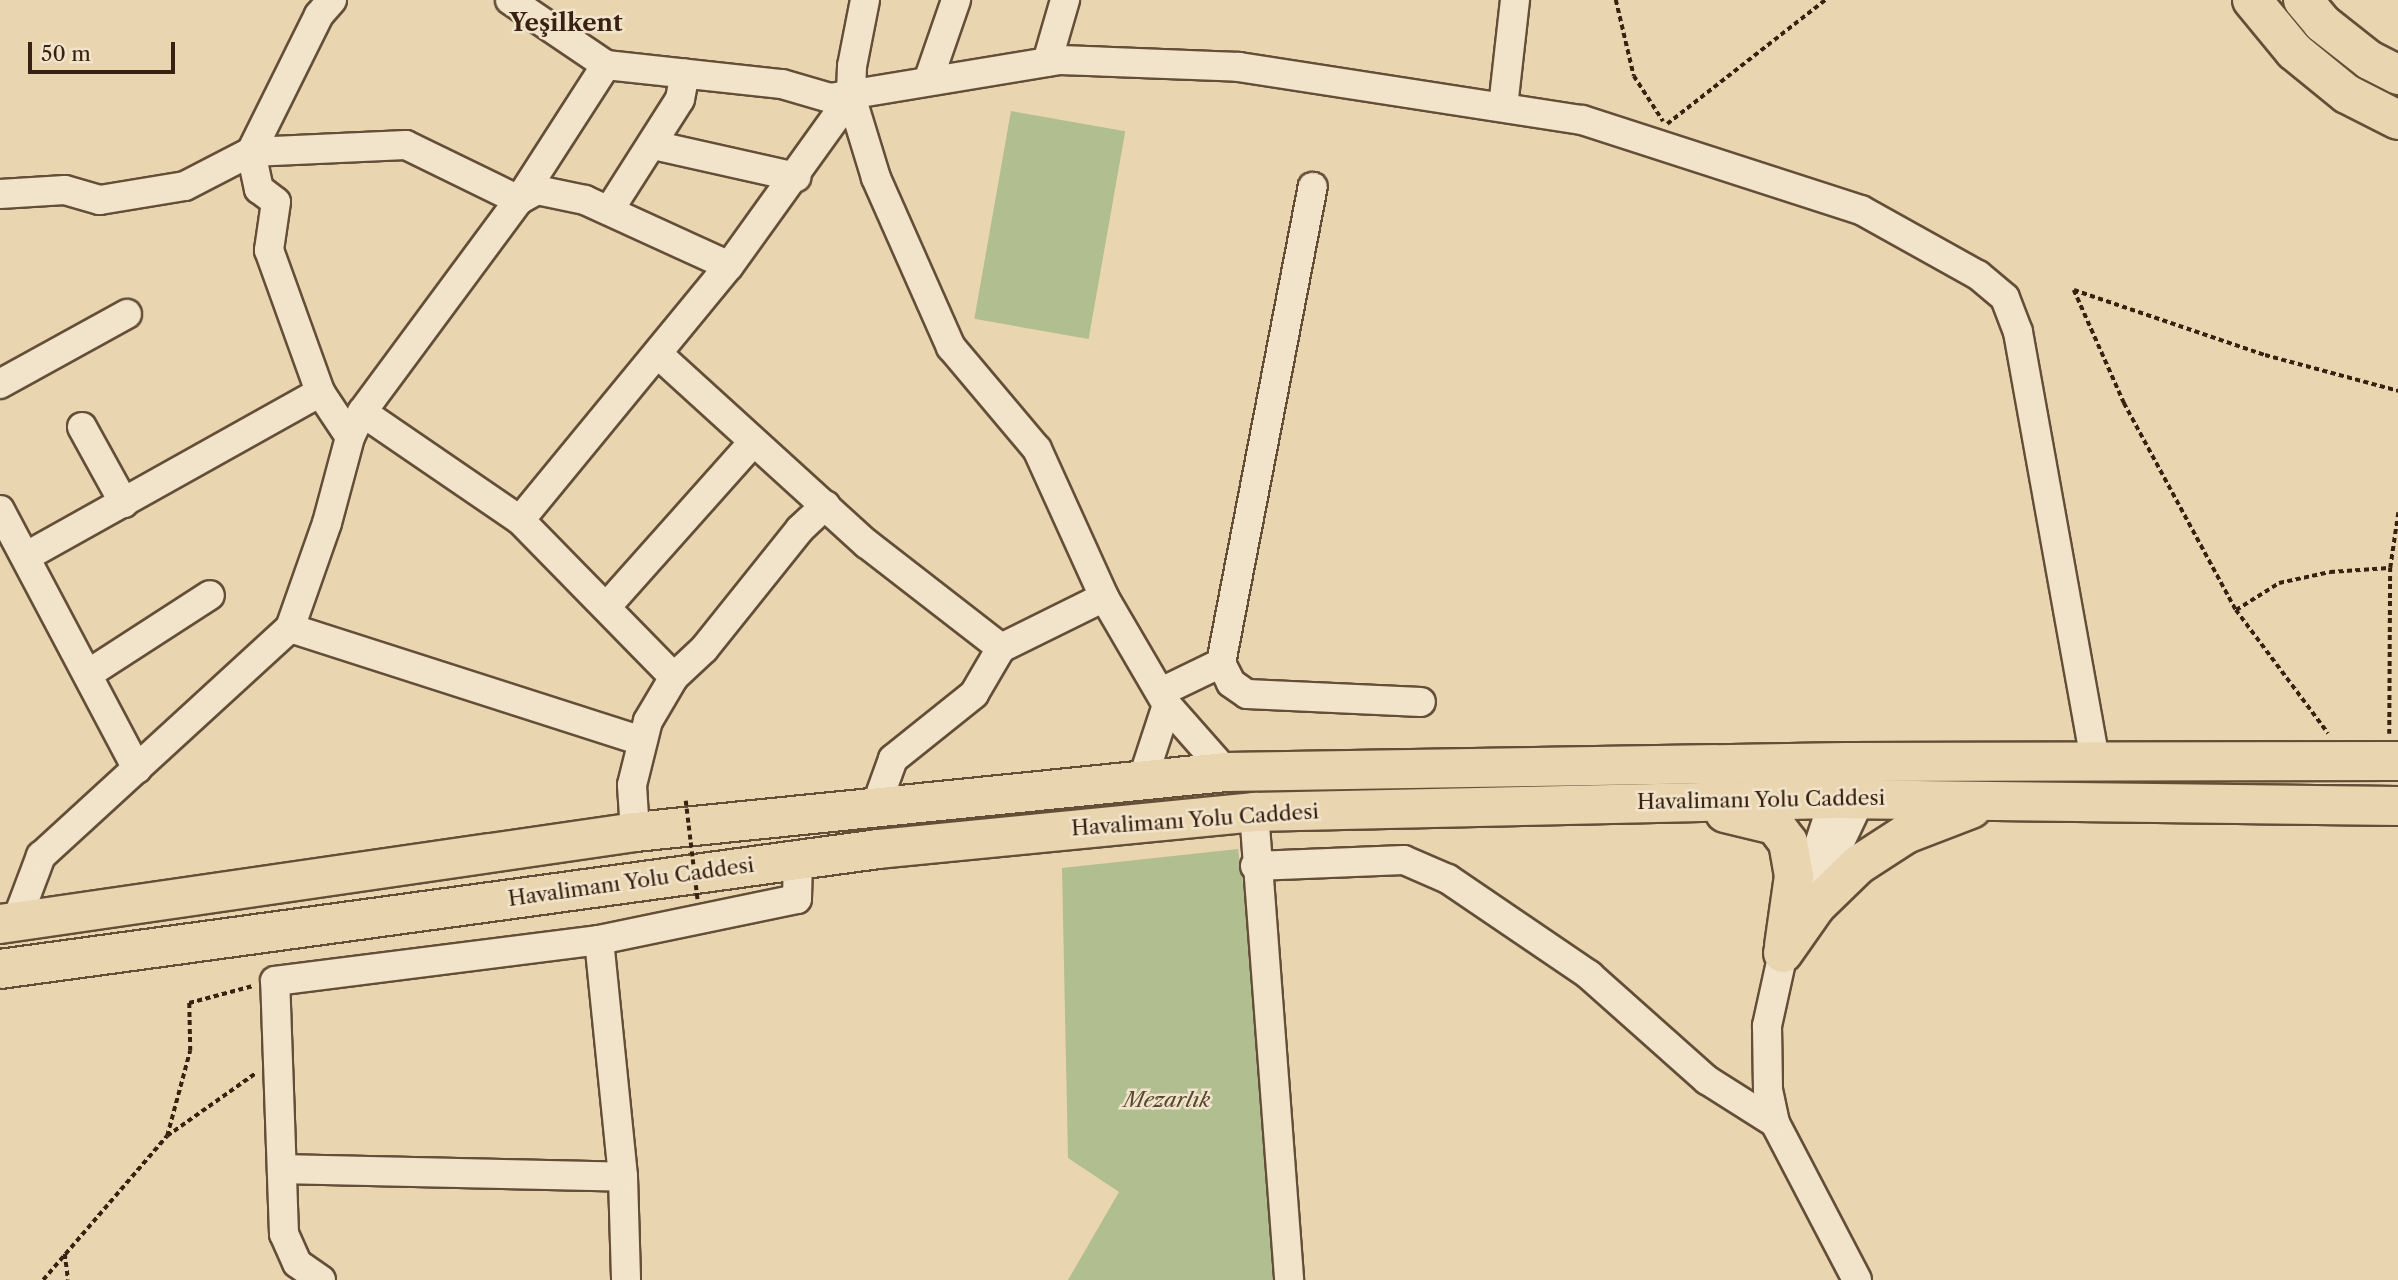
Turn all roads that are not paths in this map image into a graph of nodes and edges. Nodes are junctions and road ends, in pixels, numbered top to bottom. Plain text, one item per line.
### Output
1 (332, 0) edge
2 (510, 0) edge
3 (865, 0) edge
4 (956, 0) edge
5 (1065, 0) edge
6 (1515, 0) edge
7 (2252, 0) edge
8 (2303, 0) edge
9 (1047, 62) junction
10 (606, 65) junction
11 (685, 73) junction
12 (2398, 75) edge
13 (928, 81) junction
14 (851, 96) junction
15 (1503, 107) junction
16 (2398, 120) edge
17 (653, 145) junction
18 (251, 152) junction
19 (796, 177) junction
20 (1312, 187) dead end
21 (0, 194) edge
22 (519, 200) junction
23 (610, 209) junction
24 (729, 266) junction
25 (127, 314) dead end
26 (659, 355) junction
27 (0, 384) edge
28 (320, 392) junction
29 (356, 424) junction
30 (82, 427) dead end
31 (753, 442) junction
32 (124, 503) junction
33 (826, 505) junction
34 (0, 510) edge
35 (520, 520) junction
36 (27, 556) junction
37 (210, 595) dead end
38 (1104, 597) junction
39 (608, 605) junction
40 (290, 628) junction
41 (1001, 648) junction
42 (1221, 663) junction
43 (88, 674) junction
44 (674, 677) junction
45 (1164, 698) junction
46 (1421, 702) dead end
47 (642, 741) junction
48 (2095, 761) junction
49 (2394, 761) edge
50 (1861, 762) junction
51 (137, 769) junction
52 (1226, 772) junction
53 (1141, 784) junction
54 (1848, 799) junction
55 (1657, 801) junction
56 (2015, 801) junction
57 (876, 806) junction
58 (2398, 806) edge
59 (1254, 812) junction
60 (635, 832) junction
61 (798, 859) junction
62 (1255, 866) junction
63 (8, 923) edge
64 (599, 940) junction
65 (1783, 953) junction
66 (0, 969) edge
67 (1775, 1123) junction
68 (282, 1169) junction
69 (623, 1177) junction
70 (321, 1280) edge
71 (626, 1280) edge
72 (1289, 1280) edge
73 (1857, 1280) edge

1 - 18 street
2 - 10 street
3 - 14 street
4 - 13 street
5 - 9 street
6 - 15 street
7 - 16 highway
8 - 12 highway
9 - 13 street
9 - 15 street
10 - 11 street
10 - 22 street
11 - 14 street
11 - 17 street
13 - 14 street
14 - 19 street
14 - 38 street
15 - 48 street
17 - 19 street
17 - 23 street
18 - 21 street
18 - 22 street
18 - 28 street
19 - 24 street
20 - 42 street
22 - 23 street
22 - 29 street
23 - 24 street
24 - 26 street
25 - 27 street
26 - 31 street
26 - 35 street
28 - 29 street
28 - 32 street
29 - 35 street
29 - 40 street
30 - 32 street
31 - 33 street
31 - 39 street
32 - 36 street
33 - 41 street
33 - 44 street
34 - 36 street
35 - 39 street
36 - 43 street
37 - 43 street
38 - 41 street
38 - 45 street
39 - 44 street
40 - 47 street
40 - 51 street
41 - 57 street
42 - 45 street
42 - 46 street
43 - 51 street
44 - 47 street
45 - 52 street
45 - 53 street
47 - 60 street
48 - 49 highway, Havalimanı Yolu Caddesi
48 - 50 highway, Havalimanı Yolu Caddesi
50 - 52 highway, Havalimanı Yolu Caddesi
50 - 54 street
51 - 63 street
52 - 53 highway, Havalimanı Yolu Caddesi
53 - 57 highway, Havalimanı Yolu Caddesi
54 - 55 highway, Havalimanı Yolu Caddesi
54 - 56 highway, Havalimanı Yolu Caddesi
54 - 65 street
55 - 59 highway, Havalimanı Yolu Caddesi
55 - 65 highway
56 - 58 highway, Havalimanı Yolu Caddesi
56 - 65 highway
57 - 60 highway, Havalimanı Yolu Caddesi
59 - 61 highway, Havalimanı Yolu Caddesi
59 - 62 street
60 - 63 highway, Havalimanı Yolu Caddesi
61 - 64 street
61 - 66 highway, Havalimanı Yolu Caddesi
62 - 67 street
62 - 72 street
64 - 68 street
64 - 69 street
65 - 67 street
67 - 73 street
68 - 69 street
68 - 70 street
69 - 71 street

